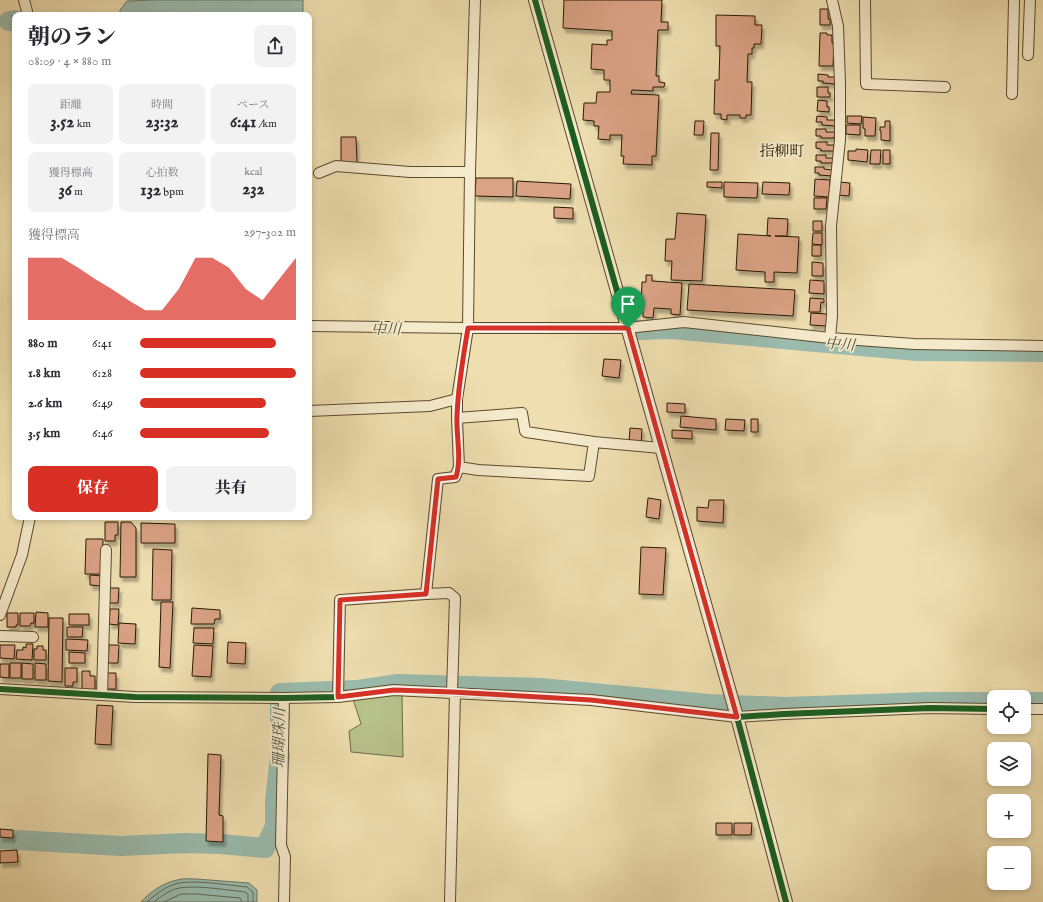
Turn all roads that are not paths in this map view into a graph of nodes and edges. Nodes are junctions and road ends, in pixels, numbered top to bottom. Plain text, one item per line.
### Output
1 (24, 0) edge
2 (475, 0) edge
3 (535, 0) edge
4 (832, 0) edge
5 (865, 0) edge
6 (1014, 0) edge
7 (1030, 0) edge
8 (27, 12) edge
9 (1028, 55) dead end
10 (945, 87) dead end
11 (1012, 94) dead end
12 (470, 172) junction
13 (319, 173) dead end
14 (312, 326) edge
15 (468, 328) junction
16 (628, 328) junction
17 (830, 338) junction
18 (1043, 346) edge
19 (458, 399) junction
20 (312, 411) edge
21 (457, 418) junction
22 (594, 442) junction
23 (661, 448) junction
24 (459, 468) junction
25 (29, 520) edge
26 (106, 550) dead end
27 (426, 594) junction
28 (0, 615) edge
29 (0, 636) edge
30 (33, 637) dead end
31 (0, 689) edge
32 (454, 692) junction
33 (102, 695) junction
34 (338, 697) junction
35 (284, 698) junction
36 (987, 709) edge
37 (1031, 709) edge
38 (1043, 709) edge
39 (737, 717) junction
40 (284, 902) edge
41 (450, 902) edge
42 (786, 902) edge

1 - 8 street
2 - 12 street
3 - 16 street
4 - 17 street
5 - 10 street
6 - 11 street
7 - 9 street
12 - 13 street
12 - 15 street
14 - 15 street
15 - 16 street
15 - 19 street
16 - 17 street
16 - 23 street
17 - 18 street
19 - 20 street
19 - 21 street
21 - 22 street
21 - 24 street
22 - 23 street
22 - 24 street
23 - 39 street
24 - 27 street
25 - 28 street
26 - 33 street
27 - 32 street
27 - 34 street
29 - 30 street
31 - 33 street
32 - 34 street
32 - 39 street
32 - 41 street
33 - 35 street
34 - 35 street
35 - 40 street
36 - 39 street
37 - 38 street
39 - 42 street

